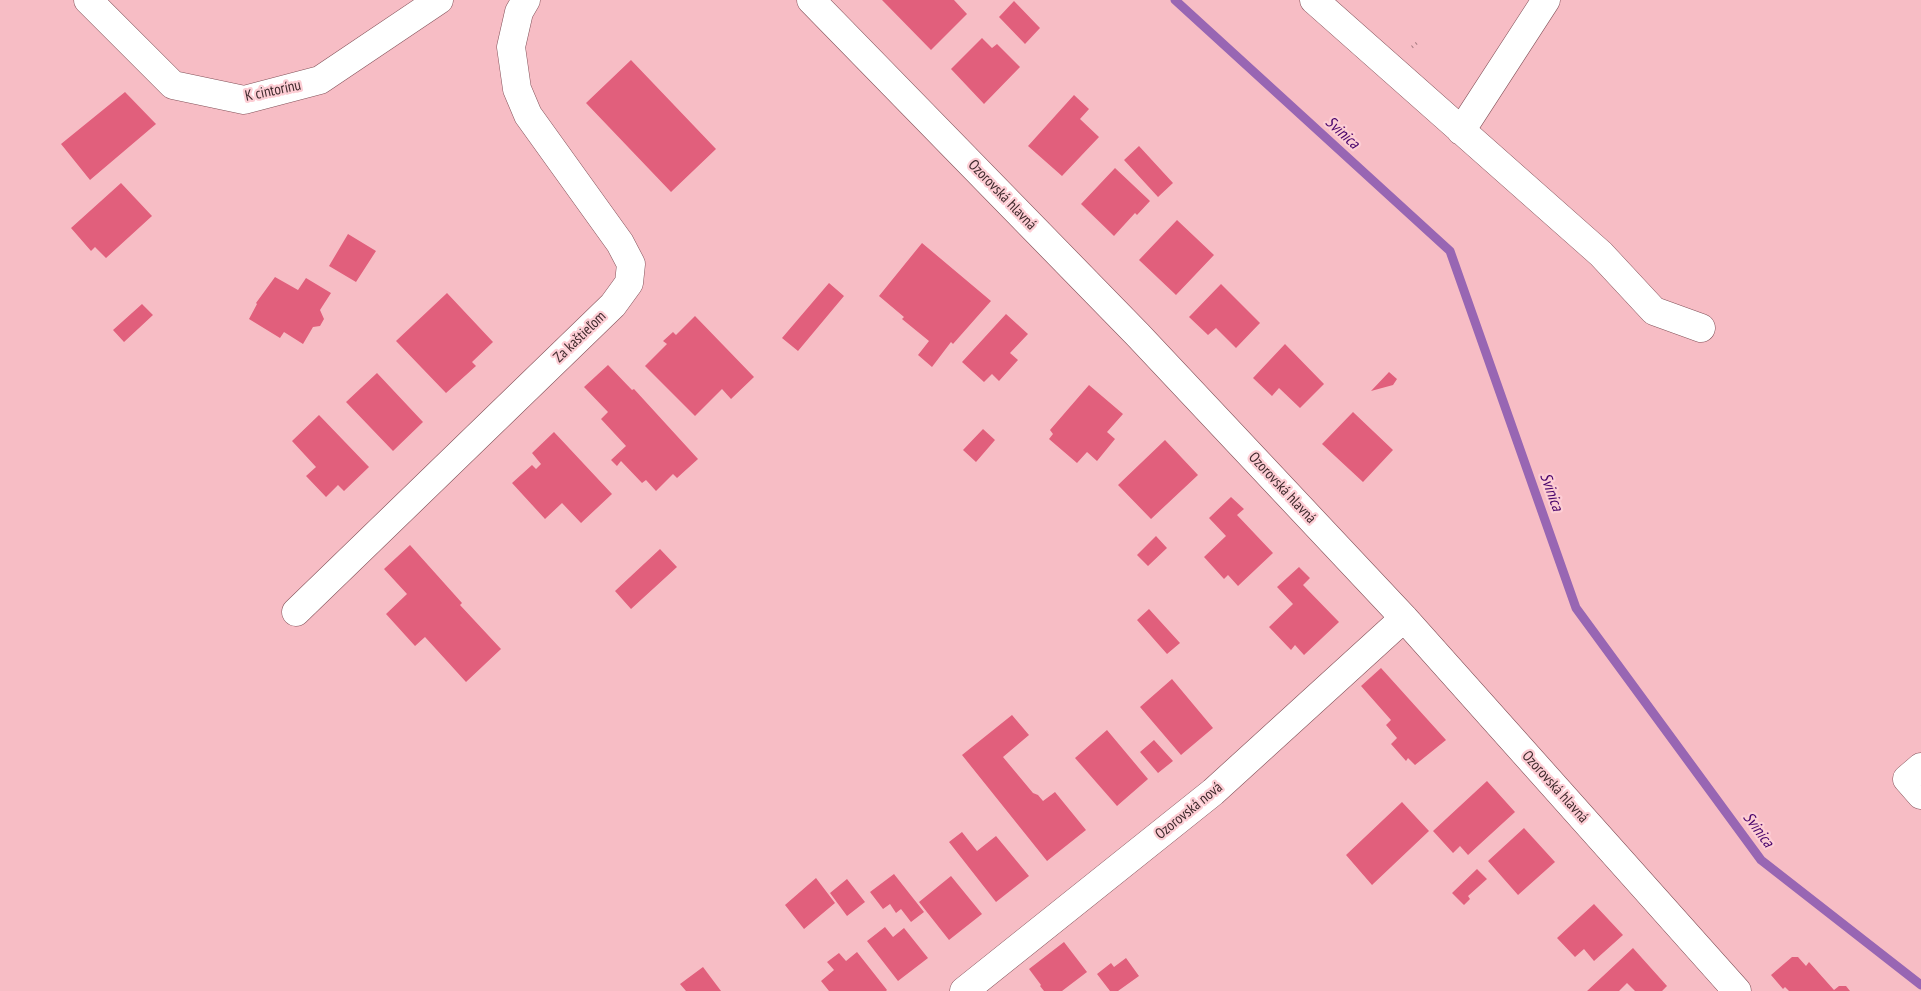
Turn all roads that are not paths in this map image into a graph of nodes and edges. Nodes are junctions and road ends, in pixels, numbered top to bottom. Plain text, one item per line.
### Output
1 (88, 0) edge
2 (439, 0) edge
3 (526, 0) edge
4 (811, 0) edge
5 (1314, 0) edge
6 (1546, 0) edge
7 (1461, 131) junction
8 (1701, 328) dead end
9 (296, 612) dead end
10 (1404, 618) junction
11 (1921, 767) edge
12 (1921, 795) edge
13 (975, 988) edge
14 (1737, 991) edge

1 - 2 street, K cintorínu
3 - 9 street, Za kaštieľom
4 - 10 street, Ozorovská hlavná
5 - 7 street
6 - 7 street
7 - 8 street
10 - 13 street, Ozorovská nová
10 - 14 street, Ozorovská hlavná
11 - 12 street

